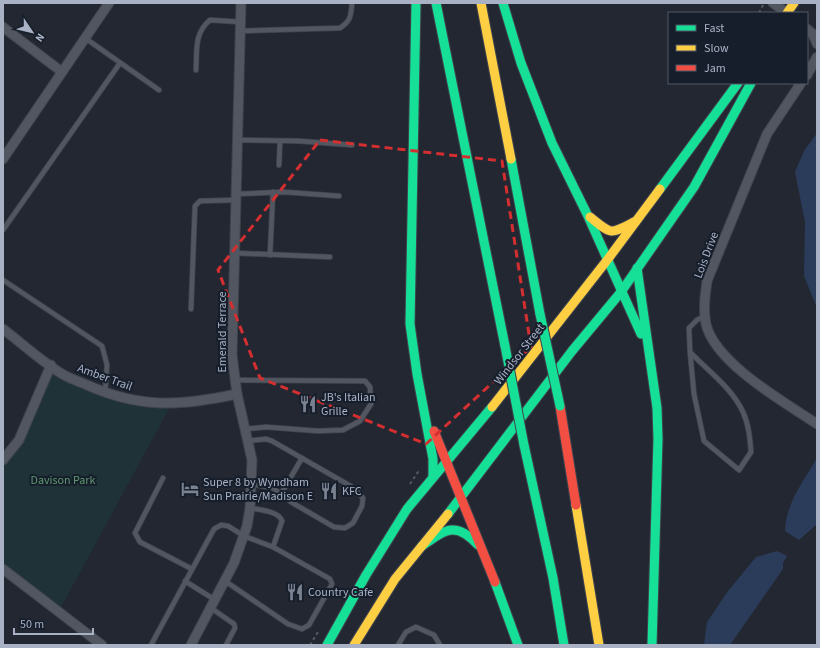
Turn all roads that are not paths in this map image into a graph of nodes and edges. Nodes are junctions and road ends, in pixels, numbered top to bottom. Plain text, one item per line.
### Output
1 (109, 3) edge
2 (242, 3) edge
3 (352, 3) edge
4 (416, 3) edge
5 (436, 3) edge
6 (480, 3) edge
7 (503, 3) edge
8 (774, 3) edge
9 (794, 3) edge
10 (786, 12) edge
11 (788, 12) edge
12 (3, 27) edge
13 (241, 27) junction
14 (808, 30) edge
15 (85, 38) junction
16 (817, 44) edge
17 (817, 57) edge
18 (120, 63) junction
19 (196, 70) dead end
20 (62, 72) junction
21 (808, 72) edge
22 (737, 84) edge
23 (750, 84) edge
24 (800, 84) edge
25 (159, 90) dead end
26 (238, 140) junction
27 (280, 141) junction
28 (352, 145) dead end
29 (3, 159) edge
30 (279, 165) dead end
31 (273, 192) junction
32 (339, 196) dead end
33 (236, 197) junction
34 (587, 214) junction
35 (636, 221) junction
36 (3, 230) edge
37 (234, 253) junction
38 (270, 255) junction
39 (330, 257) dead end
40 (608, 259) junction
41 (637, 268) junction
42 (3, 280) edge
43 (621, 292) junction
44 (191, 310) dead end
45 (705, 316) junction
46 (3, 329) edge
47 (648, 349) junction
48 (690, 352) junction
49 (51, 365) junction
50 (234, 380) junction
51 (105, 393) junction
52 (237, 394) junction
53 (422, 402) junction
54 (817, 424) edge
55 (245, 428) junction
56 (248, 441) junction
57 (302, 458) junction
58 (3, 460) edge
59 (447, 460) junction
60 (433, 477) junction
61 (163, 478) dead end
62 (252, 484) junction
63 (281, 494) junction
64 (460, 498) junction
65 (250, 508) junction
66 (244, 536) junction
67 (422, 546) junction
68 (273, 547) junction
69 (483, 550) junction
70 (3, 569) edge
71 (192, 569) junction
72 (185, 581) junction
73 (225, 581) junction
74 (213, 604) junction
75 (102, 645) edge
76 (151, 645) edge
77 (191, 645) edge
78 (226, 645) edge
79 (327, 645) edge
80 (354, 645) edge
81 (398, 645) edge
82 (440, 645) edge
83 (518, 645) edge
84 (564, 645) edge
85 (599, 645) edge
86 (652, 645) edge

1 - 15 street
2 - 13 street, Emerald Terrace
3 - 13 lane
4 - 53 main road
5 - 84 main road, bridge
6 - 85 main road, bridge
7 - 34 main road
8 - 10 street
9 - 11 main road
12 - 20 street
13 - 19 lane
13 - 26 street, Emerald Terrace
14 - 16 street
15 - 18 lane
15 - 20 street
17 - 21 street
18 - 25 lane
18 - 36 lane
20 - 29 street
22 - 35 main road, Windsor Street
23 - 41 main road
24 - 45 street, Lois Drive
26 - 27 lane
26 - 33 street, Emerald Terrace
27 - 28 lane
27 - 30 lane
31 - 32 lane
31 - 33 lane
31 - 38 lane
33 - 37 street, Emerald Terrace
33 - 44 lane
34 - 35 main road
34 - 40 main road
35 - 40 main road, Windsor Street
37 - 38 lane
37 - 50 street, Emerald Terrace
38 - 39 lane
40 - 43 main road
40 - 59 main road, Windsor Street
41 - 43 main road
41 - 47 main road
42 - 51 lane
43 - 47 main road
43 - 64 main road
45 - 48 lane
45 - 54 street, Lois Drive
46 - 49 street, Amber Trail
47 - 86 main road
48 - 48 lane
49 - 51 street, Amber Trail
49 - 58 street
50 - 52 street, Emerald Terrace
50 - 55 lane
51 - 52 street, Amber Trail
52 - 55 street, Emerald Terrace
53 - 59 main road
53 - 60 main road
55 - 56 street, Emerald Terrace
56 - 57 lane
56 - 62 street, Emerald Terrace
57 - 63 lane
57 - 63 lane
59 - 60 main road, Windsor Street
59 - 64 main road
60 - 79 main road, Windsor Street
61 - 71 lane
62 - 63 lane
62 - 65 street, Emerald Terrace
64 - 67 main road
64 - 69 main road
65 - 66 street, Emerald Terrace
65 - 68 lane
66 - 68 lane
66 - 71 lane
66 - 73 street, Emerald Terrace
67 - 69 main road
67 - 80 main road
68 - 73 lane
69 - 83 main road
70 - 75 street
71 - 72 lane
72 - 74 lane
72 - 76 lane
73 - 74 street, Emerald Terrace
74 - 77 street, Emerald Terrace
74 - 78 lane
81 - 82 lane

